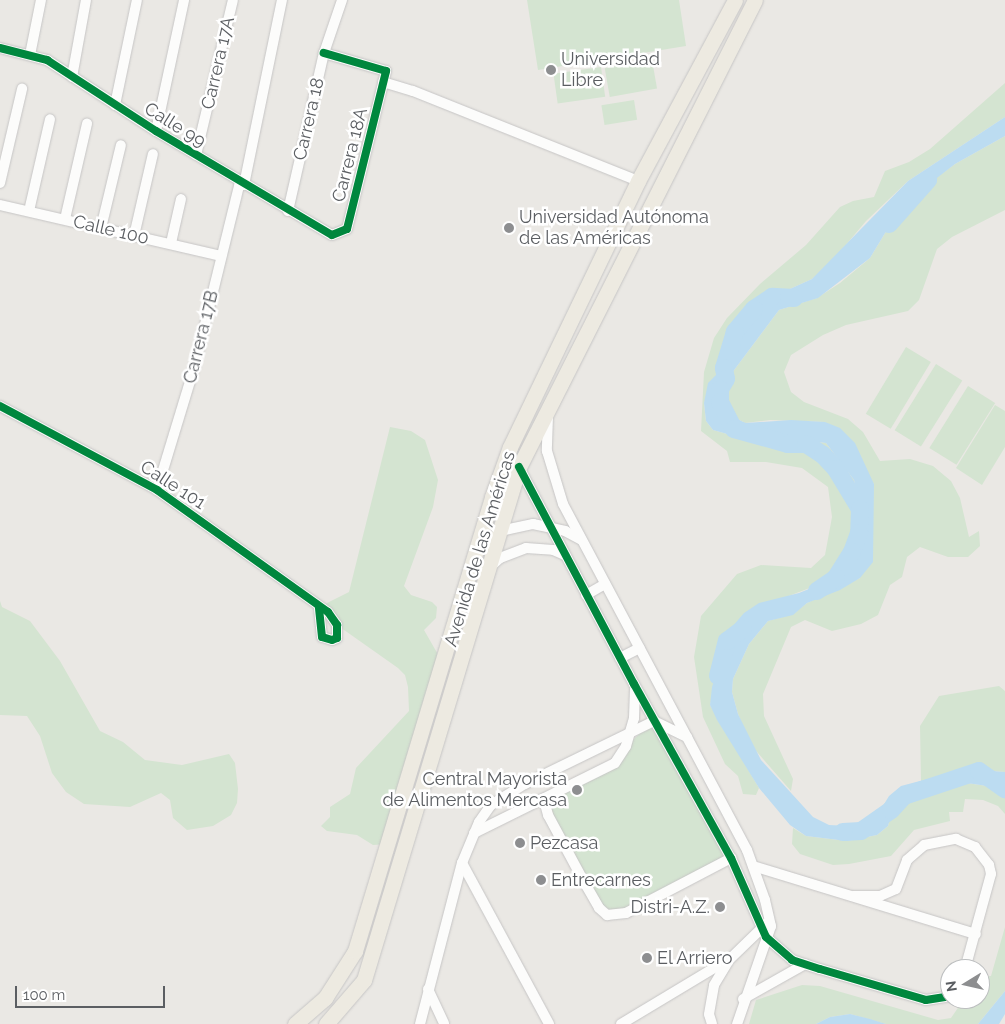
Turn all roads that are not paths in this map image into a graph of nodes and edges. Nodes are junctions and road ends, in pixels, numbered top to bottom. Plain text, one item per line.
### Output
1 (41, 0) edge
2 (86, 0) edge
3 (137, 0) edge
4 (184, 0) edge
5 (233, 0) edge
6 (282, 0) edge
7 (342, 0) edge
8 (734, 0) edge
9 (755, 0) edge
10 (0, 48) edge
11 (324, 53) junction
12 (30, 55) junction
13 (72, 77) junction
14 (383, 82) junction
15 (22, 89) dead end
16 (115, 105) junction
17 (50, 118) dead end
18 (86, 124) dead end
19 (156, 131) junction
20 (121, 145) dead end
21 (154, 154) dead end
22 (196, 155) junction
23 (638, 181) junction
24 (0, 183) edge
25 (242, 184) junction
26 (181, 199) dead end
27 (0, 205) edge
28 (29, 211) junction
29 (288, 211) junction
30 (65, 219) junction
31 (101, 228) junction
32 (134, 236) junction
33 (332, 236) joint
34 (170, 243) junction
35 (221, 256) junction
36 (0, 406) edge
37 (548, 409) junction
38 (510, 447) junction
39 (520, 467) junction
40 (157, 490) junction
41 (550, 526) junction
42 (500, 532) junction
43 (580, 539) junction
44 (477, 554) junction
45 (565, 555) junction
46 (490, 567) junction
47 (605, 584) junction
48 (586, 595) junction
49 (319, 607) dead end
50 (640, 648) junction
51 (620, 658) junction
52 (634, 684) junction
53 (654, 721) junction
54 (630, 734) junction
55 (690, 739) junction
56 (626, 746) junction
57 (544, 800) junction
58 (737, 831) junction
59 (474, 833) junction
60 (731, 858) junction
61 (462, 863) junction
62 (753, 866) junction
63 (853, 896) junction
64 (763, 932) junction
65 (976, 934) junction
66 (731, 958) junction
67 (968, 959) edge
68 (806, 964) junction
69 (427, 988) junction
70 (744, 999) junction
71 (940, 999) edge
72 (295, 1024) edge
73 (326, 1024) edge
74 (420, 1024) edge
75 (444, 1024) edge
76 (549, 1024) edge
77 (621, 1024) edge
78 (712, 1024) edge
79 (737, 1024) edge

1 - 12 street
2 - 13 street
3 - 16 street
4 - 19 street
5 - 22 street, Carrera 17A
6 - 25 street, Carrera 17B
7 - 11 street, Carrera 18
8 - 23 highway, Avenida de las Américas
9 - 37 highway, Avenida de las Américas
10 - 12 street, Calle 99
11 - 14 street, Carrera 18A
11 - 29 street, Carrera 18
12 - 13 street, Calle 99
13 - 16 street, Calle 99
14 - 23 street
14 - 33 street, Carrera 18A
15 - 24 street
16 - 19 street, Calle 99
17 - 28 street
18 - 30 street
19 - 22 street, Calle 99
20 - 31 street
21 - 32 street
22 - 25 street, Calle 99
23 - 38 highway, Avenida de las Américas
25 - 29 street, Calle 99
25 - 35 street, Carrera 17B
26 - 34 street
27 - 28 street, Calle 100
28 - 30 street, Calle 100
29 - 33 street, Calle 99
30 - 31 street, Calle 100
31 - 32 street, Calle 100
32 - 34 street, Calle 100
34 - 35 street, Calle 100
35 - 40 street, Carrera 17B
36 - 40 street, Calle 101
37 - 39 highway, Avenida de las Américas
37 - 43 street
38 - 39 highway
38 - 44 highway, Avenida de las Américas
39 - 41 street
39 - 42 highway, Avenida de las Américas
40 - 49 street, Calle 101
41 - 42 street
41 - 43 street
41 - 45 street
42 - 44 highway
42 - 46 highway, Avenida de las Américas
43 - 47 street
44 - 72 highway, Avenida de las Américas
45 - 46 street
45 - 48 street
46 - 73 highway, Avenida de las Américas
47 - 48 street
47 - 50 street
48 - 51 street
50 - 51 street
50 - 55 street
51 - 52 street
52 - 53 street
52 - 54 street
53 - 54 street
53 - 55 street
53 - 56 street
53 - 60 street
54 - 56 street
54 - 59 street
55 - 58 street
56 - 57 street
57 - 59 street
57 - 60 street
58 - 60 street
58 - 62 street
59 - 61 street
60 - 64 street
61 - 69 street
61 - 76 street
62 - 63 street
62 - 64 street
63 - 65 street
63 - 65 street
64 - 66 street
64 - 68 street
64 - 70 street
65 - 67 street
66 - 77 street
66 - 78 street
68 - 70 street
68 - 71 street
69 - 74 street
69 - 75 street
70 - 79 street

